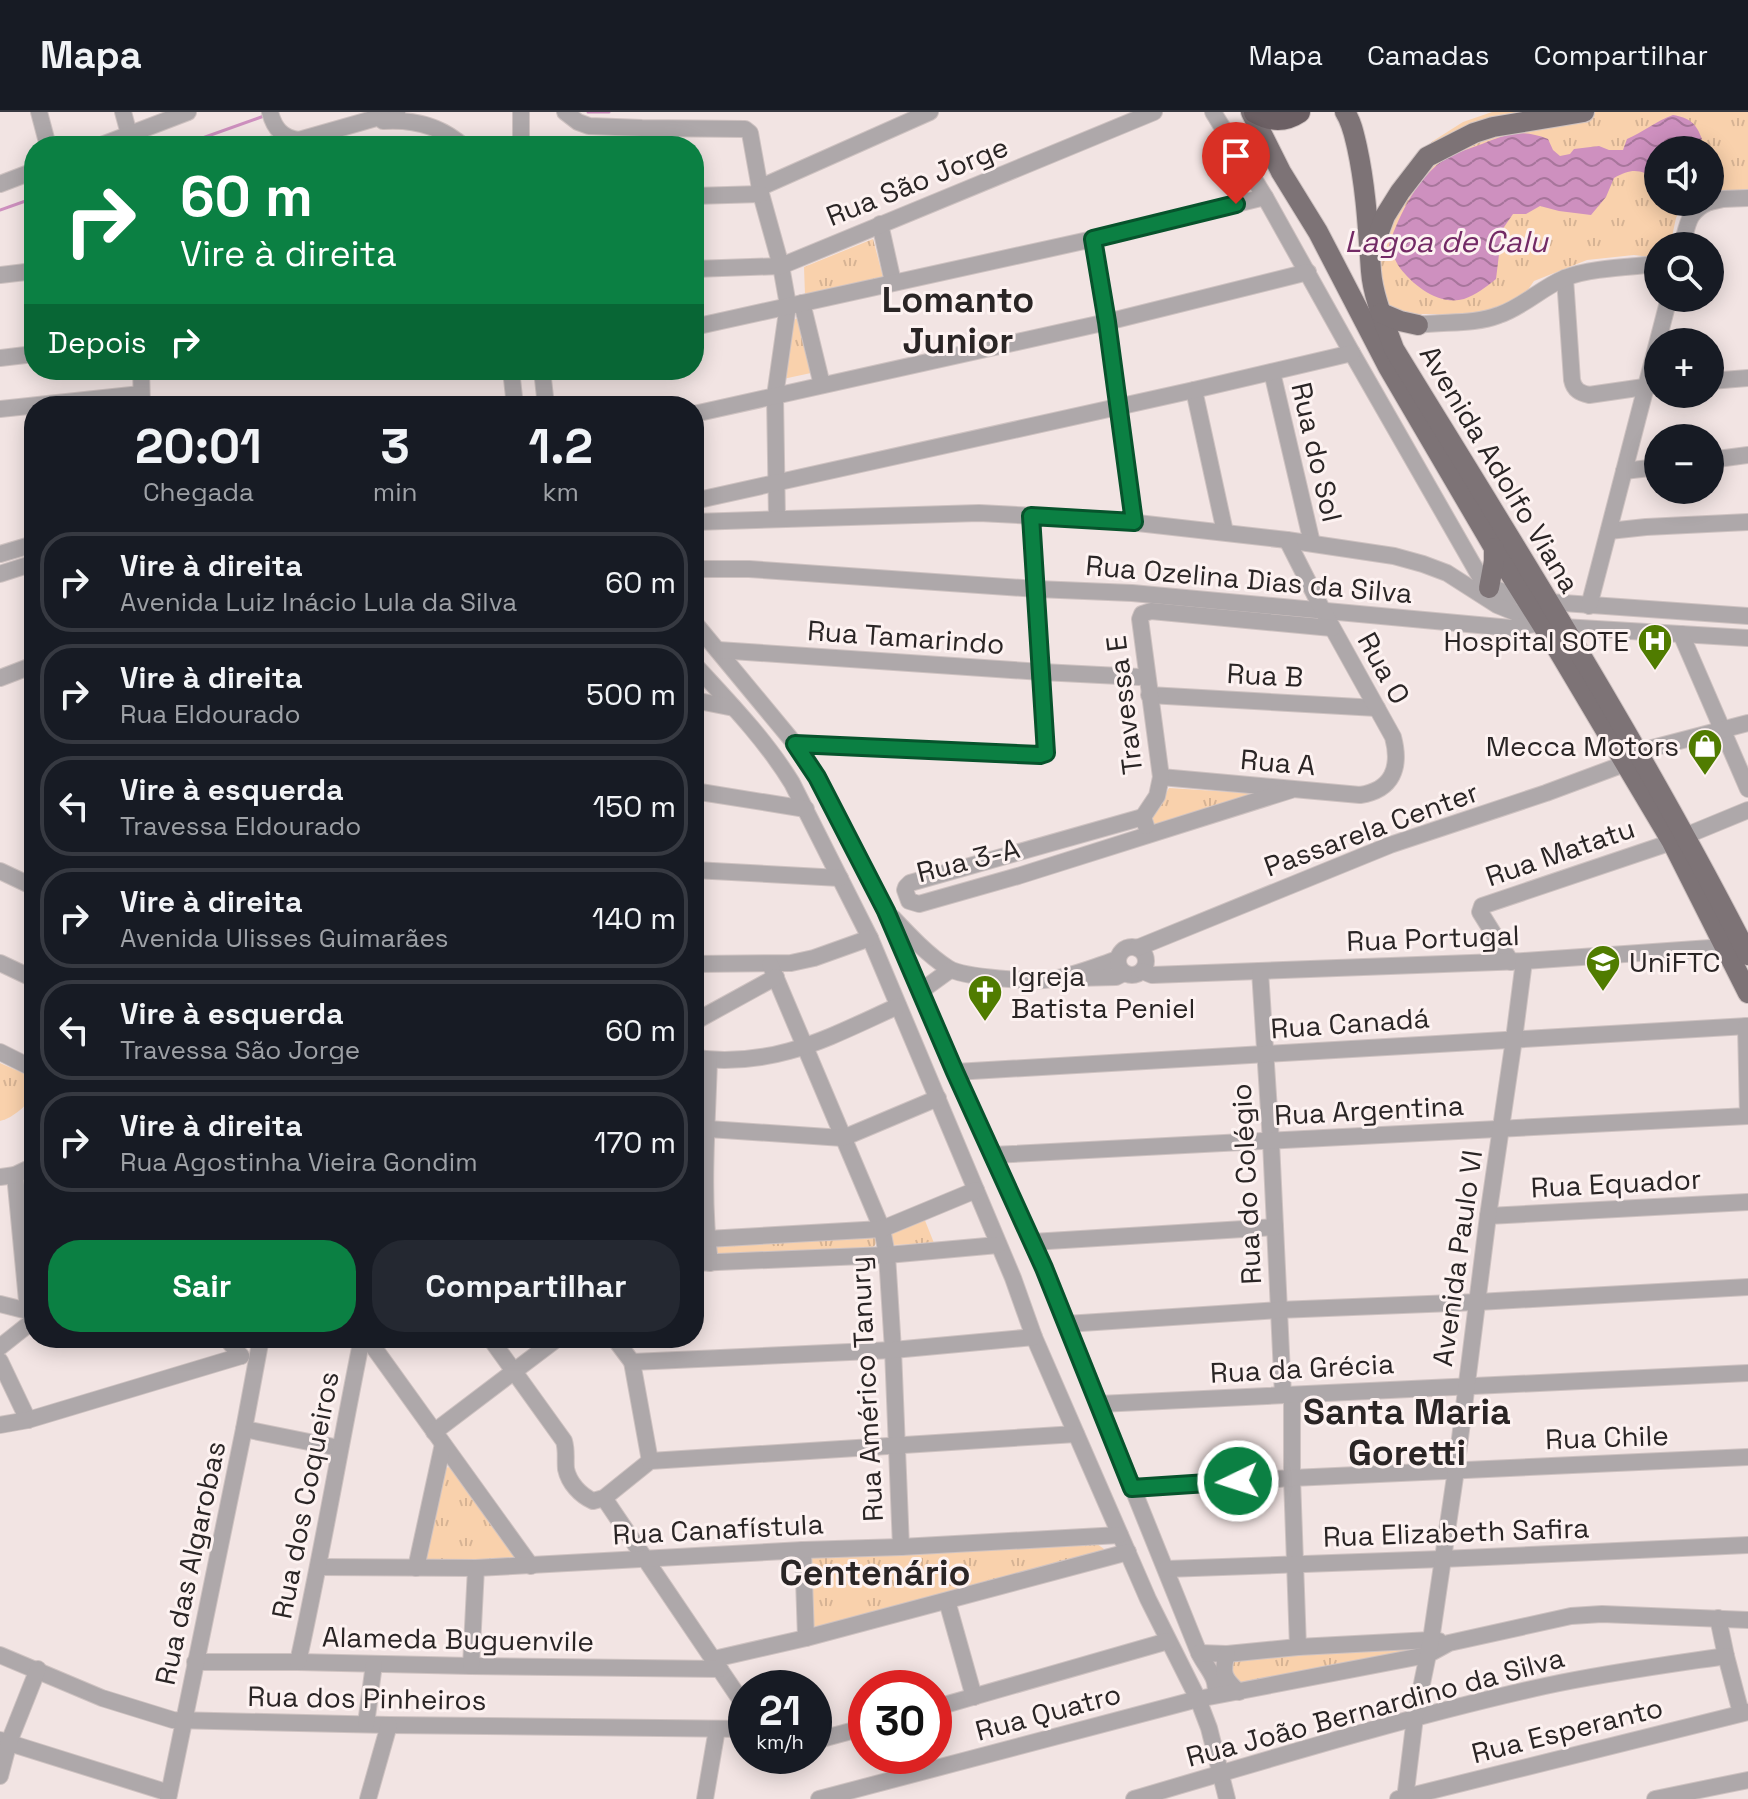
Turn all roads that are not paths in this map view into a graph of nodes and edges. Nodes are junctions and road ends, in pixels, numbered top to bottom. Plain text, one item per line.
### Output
1 (39, 112) edge
2 (123, 112) edge
3 (188, 112) edge
4 (397, 112) edge
5 (521, 112) edge
6 (565, 112) edge
7 (930, 112) edge
8 (1154, 112) edge
9 (1213, 112) edge
10 (1253, 112) edge
11 (1299, 112) edge
12 (1345, 112) edge
13 (1584, 112) edge
14 (272, 118) edge
15 (355, 124) junction
16 (129, 134) junction
17 (45, 136) edge
18 (124, 136) edge
19 (288, 136) edge
20 (313, 136) edge
21 (452, 136) edge
22 (521, 136) edge
23 (24, 175) edge
24 (0, 184) edge
25 (760, 191) junction
26 (704, 195) edge
27 (1265, 197) junction
28 (1748, 198) edge
29 (1724, 199) edge
30 (880, 224) junction
31 (1093, 239) junction
32 (1371, 251) junction
33 (781, 266) junction
34 (1644, 266) edge
35 (704, 269) edge
36 (24, 272) edge
37 (1308, 272) junction
38 (0, 275) edge
39 (1565, 278) junction
40 (893, 282) junction
41 (795, 304) junction
42 (1381, 313) junction
43 (1107, 322) junction
44 (704, 325) edge
45 (1418, 325) junction
46 (1394, 349) junction
47 (1352, 353) junction
48 (24, 355) edge
49 (0, 358) edge
50 (1272, 372) junction
51 (1748, 378) edge
52 (1724, 380) edge
53 (822, 385) junction
54 (1644, 387) edge
55 (1194, 390) junction
56 (775, 396) junction
57 (24, 407) edge
58 (1119, 407) junction
59 (1645, 408) edge
60 (0, 409) edge
61 (704, 412) edge
62 (1748, 455) edge
63 (1724, 458) edge
64 (1644, 469) edge
65 (1624, 471) junction
66 (776, 483) junction
67 (704, 499) edge
68 (1031, 516) junction
69 (777, 519) junction
70 (704, 522) edge
71 (1134, 522) junction
72 (1748, 522) edge
73 (1609, 531) junction
74 (1225, 532) junction
75 (1287, 540) junction
76 (1312, 543) junction
77 (24, 547) edge
78 (1494, 548) junction
79 (0, 554) edge
80 (24, 566) edge
81 (704, 569) edge
82 (1447, 573) junction
83 (0, 574) edge
84 (1037, 589) junction
85 (1490, 593) junction
86 (1525, 599) junction
87 (1549, 602) junction
88 (1589, 606) junction
89 (1322, 609) junction
90 (1748, 616) edge
91 (1541, 623) junction
92 (1563, 627) junction
93 (1586, 627) junction
94 (1332, 628) junction
95 (1511, 628) junction
96 (704, 634) edge
97 (1681, 634) junction
98 (1748, 638) edge
99 (718, 650) junction
100 (24, 669) edge
101 (1042, 672) junction
102 (704, 675) edge
103 (1139, 677) dead end
104 (0, 678) edge
105 (1149, 695) junction
106 (704, 702) edge
107 (734, 708) junction
108 (1377, 708) junction
109 (1748, 723) edge
110 (1722, 730) junction
111 (795, 744) junction
112 (1631, 758) junction
113 (1161, 777) junction
114 (1387, 782) joint
115 (1748, 789) edge
116 (1291, 790) junction
117 (704, 793) edge
118 (806, 809) junction
119 (1748, 810) edge
120 (1143, 817) junction
121 (1149, 835) junction
122 (1679, 839) junction
123 (0, 871) edge
124 (704, 871) edge
125 (840, 878) junction
126 (24, 882) edge
127 (886, 911) junction
128 (1739, 919) edge
129 (870, 938) junction
130 (1725, 947) junction
131 (1137, 948) junction
132 (1748, 955) edge
133 (1518, 961) junction
134 (704, 965) edge
135 (1121, 966) junction
136 (2, 969) edge
137 (950, 970) junction
138 (773, 971) junction
139 (1142, 971) junction
140 (1260, 971) junction
141 (24, 976) edge
142 (921, 991) junction
143 (1748, 993) edge
144 (898, 1006) junction
145 (704, 1016) edge
146 (1747, 1026) edge
147 (1514, 1039) junction
148 (805, 1047) junction
149 (0, 1052) edge
150 (1265, 1055) junction
151 (704, 1059) edge
152 (24, 1064) edge
153 (955, 1072) junction
154 (938, 1098) junction
155 (1748, 1116) edge
156 (704, 1128) edge
157 (1501, 1129) junction
158 (843, 1138) junction
159 (1271, 1142) junction
160 (992, 1155) junction
161 (8, 1176) edge
162 (976, 1190) junction
163 (1748, 1202) edge
164 (1017, 1208) junction
165 (1488, 1216) junction
166 (704, 1218) edge
167 (988, 1221) junction
168 (1275, 1227) junction
169 (882, 1229) junction
170 (707, 1239) junction
171 (1032, 1242) junction
172 (998, 1245) junction
173 (704, 1253) edge
174 (887, 1255) junction
175 (704, 1263) edge
176 (1044, 1268) junction
177 (24, 1269) edge
178 (1013, 1278) junction
179 (1748, 1287) edge
180 (1478, 1302) junction
181 (0, 1304) edge
182 (1278, 1310) junction
183 (24, 1313) edge
184 (24, 1324) edge
185 (1066, 1324) junction
186 (1034, 1337) junction
187 (0, 1347) edge
188 (238, 1348) edge
189 (255, 1348) edge
190 (362, 1348) edge
191 (371, 1348) edge
192 (498, 1348) edge
193 (545, 1348) edge
194 (622, 1348) edge
195 (893, 1350) junction
196 (249, 1358) junction
197 (0, 1361) edge
198 (632, 1362) junction
199 (515, 1371) junction
200 (1748, 1373) edge
201 (1467, 1386) junction
202 (1287, 1395) junction
203 (1099, 1404) junction
204 (28, 1420) junction
205 (0, 1425) edge
206 (244, 1429) junction
207 (1076, 1434) junction
208 (438, 1438) junction
209 (897, 1447) junction
210 (339, 1448) junction
211 (1748, 1457) edge
212 (650, 1461) junction
213 (1456, 1470) junction
214 (1292, 1478) junction
215 (1132, 1488) junction
216 (604, 1498) junction
217 (1147, 1524) junction
218 (1120, 1535) junction
219 (1748, 1545) edge
220 (901, 1547) junction
221 (803, 1550) junction
222 (1128, 1552) junction
223 (1442, 1559) junction
224 (647, 1560) junction
225 (1294, 1564) junction
226 (531, 1566) junction
227 (319, 1567) junction
228 (416, 1568) junction
229 (476, 1568) junction
230 (1166, 1569) junction
231 (1139, 1578) junction
232 (947, 1601) junction
233 (1718, 1618) junction
234 (1748, 1620) edge
235 (806, 1638) junction
236 (1168, 1641) junction
237 (1298, 1647) junction
238 (1429, 1647) junction
239 (1199, 1653) junction
240 (1227, 1654) junction
241 (0, 1655) edge
242 (1726, 1656) junction
243 (195, 1662) junction
244 (298, 1662) junction
245 (374, 1664) junction
246 (717, 1664) junction
247 (471, 1666) junction
248 (38, 1669) junction
249 (728, 1681) edge
250 (1239, 1692) junction
251 (1215, 1695) junction
252 (974, 1697) junction
253 (1198, 1699) junction
254 (952, 1703) edge
255 (1744, 1713) edge
256 (1415, 1717) junction
257 (185, 1720) junction
258 (366, 1724) junction
259 (389, 1725) junction
260 (717, 1729) junction
261 (728, 1729) edge
262 (4, 1741) edge
263 (1221, 1773) junction
264 (0, 1776) edge
265 (1748, 1780) edge
266 (168, 1796) edge
267 (368, 1799) edge
268 (705, 1799) edge
269 (819, 1799) edge
270 (1134, 1799) edge
271 (1227, 1799) edge
272 (1403, 1799) edge
273 (1655, 1799) edge

1 - 17 street
2 - 16 street
3 - 16 street
4 - 15 street
5 - 22 street
6 - 25 street
7 - 25 street
8 - 30 street, Rua São Jorge
9 - 27 street
10 - 11 highway
10 - 78 main road, Avenida Adolfo Viana
12 - 32 main road, Avenida Adolfo Viana
13 - 32 main road
14 - 19 street
15 - 20 street
15 - 21 street
16 - 18 street
23 - 24 street
25 - 26 street
25 - 33 street
27 - 31 street
27 - 37 street
28 - 29 street
30 - 33 street, Rua São Jorge
30 - 40 street
31 - 40 street
31 - 43 street
32 - 42 main road, Avenida Adolfo Viana
33 - 35 street, Rua São Jorge
33 - 41 street
34 - 39 street
36 - 38 street
37 - 43 street
37 - 47 street
39 - 45 street
39 - 54 street
40 - 41 street
41 - 44 street
41 - 53 street
41 - 56 street
42 - 45 main road
42 - 46 main road, Avenida Adolfo Viana
43 - 53 street
43 - 58 street
45 - 46 main road
46 - 87 main road, Avenida Adolfo Viana
47 - 50 street
47 - 85 street
48 - 49 street
50 - 55 street
50 - 76 street, Rua do Sol
51 - 52 street
53 - 56 street
55 - 58 street
55 - 74 street
56 - 61 street
56 - 66 street
57 - 60 street
58 - 66 street
58 - 71 street
59 - 65 street
62 - 63 street
64 - 65 street
65 - 73 street
66 - 67 street
66 - 69 street
68 - 69 street
68 - 71 street
68 - 84 street
69 - 70 street
71 - 74 street
72 - 73 street
73 - 88 street
74 - 75 street
75 - 76 street
75 - 89 street, Rua O
76 - 82 street
77 - 79 street
78 - 85 main road
78 - 86 main road, Avenida Adolfo Viana
80 - 83 street
81 - 84 street, Rua Ozelina Dias da Silva
82 - 85 street
82 - 85 street
84 - 89 street, Rua Ozelina Dias da Silva
84 - 101 street
85 - 86 street
85 - 91 street
85 - 95 street
86 - 87 street
86 - 91 main road, Avenida Adolfo Viana
87 - 88 street
87 - 92 main road, Avenida Adolfo Viana
88 - 90 street
88 - 93 street
89 - 94 street, Rua O
89 - 95 street, Rua Ozelina Dias da Silva
91 - 92 street
91 - 95 street, Rua Ozelina Dias da Silva
91 - 112 main road, Avenida Adolfo Viana
92 - 93 street
92 - 112 main road, Avenida Adolfo Viana
93 - 97 street
94 - 105 street, Travessa E
94 - 108 street, Rua O
96 - 99 street
97 - 98 street
97 - 110 street
99 - 101 street, Rua Tamarindo
99 - 111 street
100 - 104 street
101 - 103 street, Rua Tamarindo
101 - 111 street
102 - 107 street
105 - 108 street, Rua B
105 - 113 street, Travessa E
106 - 107 street
107 - 118 street
108 - 114 street, Rua O
109 - 110 street, Passarela Center
110 - 112 street, Passarela Center
110 - 115 street
111 - 127 street
112 - 122 main road, Avenida Adolfo Viana
112 - 131 street, Passarela Center
113 - 116 street, Rua A
113 - 120 street, Travessa E
114 - 116 street, Rua A
116 - 121 street, Rua 3-A
117 - 118 street
118 - 125 street
119 - 122 street, Rua Matatu
120 - 121 street
120 - 121 street, Rua 3-A
122 - 128 main road, Avenida Adolfo Viana
122 - 130 main road, Avenida Adolfo Viana
122 - 133 street, Rua Matatu
123 - 126 street
124 - 125 street
125 - 129 street
127 - 137 street
127 - 142 street
128 - 132 main road, Avenida Adolfo Viana
129 - 138 street
129 - 144 street
130 - 133 street, Rua Portugal
130 - 143 main road, Avenida Adolfo Viana
131 - 135 street
131 - 139 street
133 - 140 street, Rua Portugal
133 - 147 street, Avenida Paulo VI
134 - 138 street
135 - 137 street
135 - 139 street
136 - 141 street
137 - 142 street
138 - 145 street
138 - 148 street, Rua Américo Tanury
139 - 140 street, Rua Portugal
140 - 150 street, Rua do Colégio
142 - 153 street
144 - 148 street
144 - 154 street
146 - 147 street, Rua Canadá
146 - 155 street
147 - 150 street, Rua Canadá
147 - 157 street, Avenida Paulo VI
148 - 151 street
148 - 158 street, Rua Américo Tanury
149 - 152 street
150 - 153 street, Rua Canadá
150 - 159 street, Rua do Colégio
153 - 160 street
154 - 158 street
154 - 162 street
155 - 157 street, Rua Argentina
156 - 158 street
157 - 159 street, Rua Argentina
157 - 165 street, Avenida Paulo VI
158 - 169 street, Rua Américo Tanury
159 - 160 street, Rua Argentina
159 - 168 street, Rua do Colégio
160 - 164 street
161 - 177 street
162 - 167 street
162 - 169 street
163 - 165 street, Rua Equador
164 - 167 street
164 - 171 street
165 - 180 street, Avenida Paulo VI
166 - 170 street
167 - 172 street
168 - 171 street
168 - 182 street, Rua do Colégio
169 - 170 street
169 - 174 street, Rua Américo Tanury
170 - 173 street
171 - 176 street
172 - 174 street
172 - 178 street
174 - 175 street
174 - 195 street, Rua Américo Tanury
176 - 178 street
176 - 185 street
178 - 186 street
179 - 180 street
180 - 182 street
180 - 201 street, Avenida Paulo VI
181 - 183 street
182 - 185 street
182 - 202 street, Rua do Colégio
184 - 187 street
185 - 203 street
186 - 195 street
186 - 207 street
188 - 196 street
189 - 196 street, Rua das Algarobas
190 - 210 street, Rua dos Coqueiros
191 - 208 street
192 - 199 street
193 - 199 street
194 - 198 street
195 - 198 street
195 - 209 street, Rua Américo Tanury
196 - 204 street
196 - 206 street, Rua das Algarobas
197 - 204 street
198 - 212 street
199 - 208 street
199 - 216 street
200 - 201 street, Rua da Grécia
201 - 202 street, Rua da Grécia
201 - 213 street, Avenida Paulo VI
202 - 203 street, Rua da Grécia
202 - 214 street, Rua do Colégio
203 - 215 street
204 - 205 street
206 - 210 street
206 - 243 street, Rua das Algarobas
207 - 209 street
207 - 218 street
208 - 226 street
208 - 228 street
209 - 212 street
209 - 220 street, Rua Américo Tanury
210 - 227 street, Rua dos Coqueiros
211 - 213 street, Rua Chile
212 - 216 street
213 - 214 street, Rua Chile
213 - 223 street, Avenida Paulo VI
214 - 215 street, Rua Chile
214 - 225 street, Rua do Colégio
215 - 217 street
216 - 224 street
217 - 218 street, Rua Canafístula
217 - 230 street
218 - 220 street, Rua Canafístula
218 - 222 street
219 - 223 street, Rua Elizabeth Safira
220 - 221 street, Rua Canafístula
221 - 224 street, Rua Canafístula
221 - 235 street
222 - 231 street
222 - 232 street, Alameda Buguenvile
223 - 225 street, Rua Elizabeth Safira
223 - 238 street, Avenida Paulo VI
224 - 226 street, Rua Canafístula
224 - 246 street
225 - 230 street, Rua Elizabeth Safira
225 - 237 street, Rua do Colégio
226 - 229 street, Rua Canafístula
227 - 228 street, Rua Canafístula
227 - 244 street, Rua dos Coqueiros
228 - 229 street, Rua Canafístula
229 - 247 street
230 - 231 street, Rua Elizabeth Safira
230 - 239 street
231 - 236 street
232 - 235 street, Alameda Buguenvile
232 - 252 street
233 - 234 street
233 - 238 street
233 - 242 street
235 - 246 street, Alameda Buguenvile
236 - 252 street
236 - 253 street
237 - 238 street
237 - 240 street
238 - 250 street, Rua Quatro
238 - 256 street, Avenida Paulo VI
239 - 240 street
239 - 251 street
240 - 250 street
241 - 248 street, Rua dos Pinheiros
242 - 255 street
242 - 256 street, Rua João Bernardino da Silva
243 - 244 street, Alameda Buguenvile
243 - 257 street, Rua das Algarobas
244 - 245 street, Alameda Buguenvile
245 - 247 street, Alameda Buguenvile
245 - 258 street
246 - 247 street, Alameda Buguenvile
246 - 249 street
248 - 257 street, Rua dos Pinheiros
248 - 262 street
250 - 251 street, Rua Quatro
251 - 253 street, Rua Quatro
252 - 254 street
253 - 263 street
253 - 269 street, Rua Quatro
255 - 272 street, Rua Esperanto
256 - 263 street, Rua João Bernardino da Silva
256 - 272 street, Avenida Paulo VI
257 - 258 street, Rua dos Pinheiros
257 - 266 street, Rua das Algarobas
258 - 259 street, Rua dos Pinheiros
259 - 260 street, Rua dos Pinheiros
259 - 267 street
260 - 261 street, Rua dos Pinheiros
260 - 268 street
262 - 264 street
262 - 266 street
263 - 270 street, Rua João Bernardino da Silva
263 - 271 street
265 - 273 street

